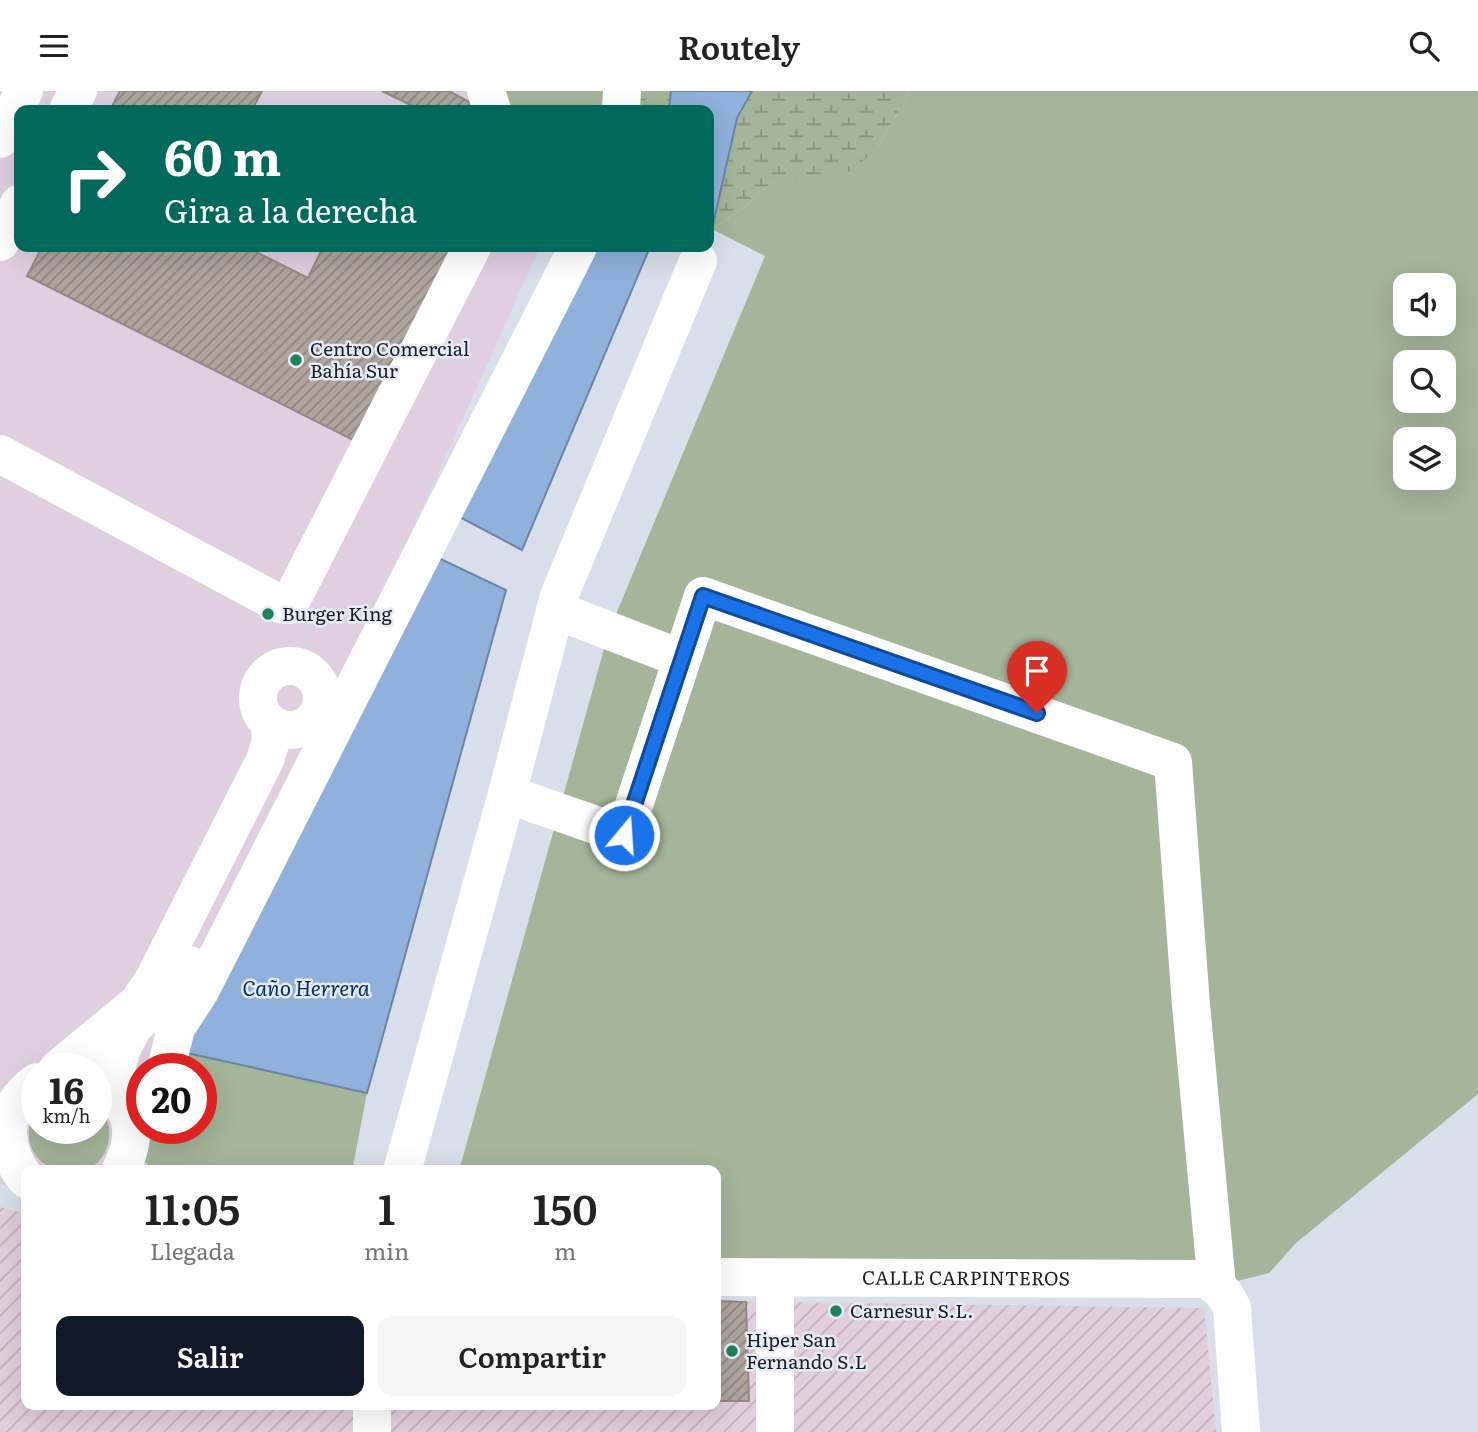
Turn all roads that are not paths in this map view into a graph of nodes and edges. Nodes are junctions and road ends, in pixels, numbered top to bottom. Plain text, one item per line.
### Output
1 (14, 111) edge
2 (0, 138) edge
3 (14, 214) edge
4 (0, 242) edge
5 (469, 252) edge
6 (575, 252) edge
7 (698, 261) dead end
8 (0, 454) edge
9 (555, 610) junction
10 (680, 658) junction
11 (316, 717) junction
12 (270, 724) junction
13 (507, 795) junction
14 (77, 1053) edge
15 (170, 1053) edge
16 (21, 1096) edge
17 (121, 1097) edge
18 (5, 1115) edge
19 (136, 1165) edge
20 (404, 1165) edge
21 (21, 1172) edge
22 (0, 1184) edge
23 (21, 1187) edge
24 (721, 1277) edge
25 (775, 1277) junction
26 (1217, 1286) junction
27 (372, 1410) edge
28 (372, 1432) edge
29 (775, 1432) edge
30 (1241, 1432) edge

1 - 2 street
3 - 4 street
5 - 8 street
6 - 15 street
7 - 9 street
9 - 10 street
9 - 13 street
10 - 13 street
10 - 26 street
11 - 12 street
11 - 12 street
11 - 17 street
12 - 14 street
13 - 20 street
16 - 18 street
17 - 19 street
18 - 21 street
22 - 23 street
24 - 25 street, CALLE CARPINTEROS
25 - 26 street, CALLE CARPINTEROS
25 - 29 street
26 - 30 street
27 - 28 street

